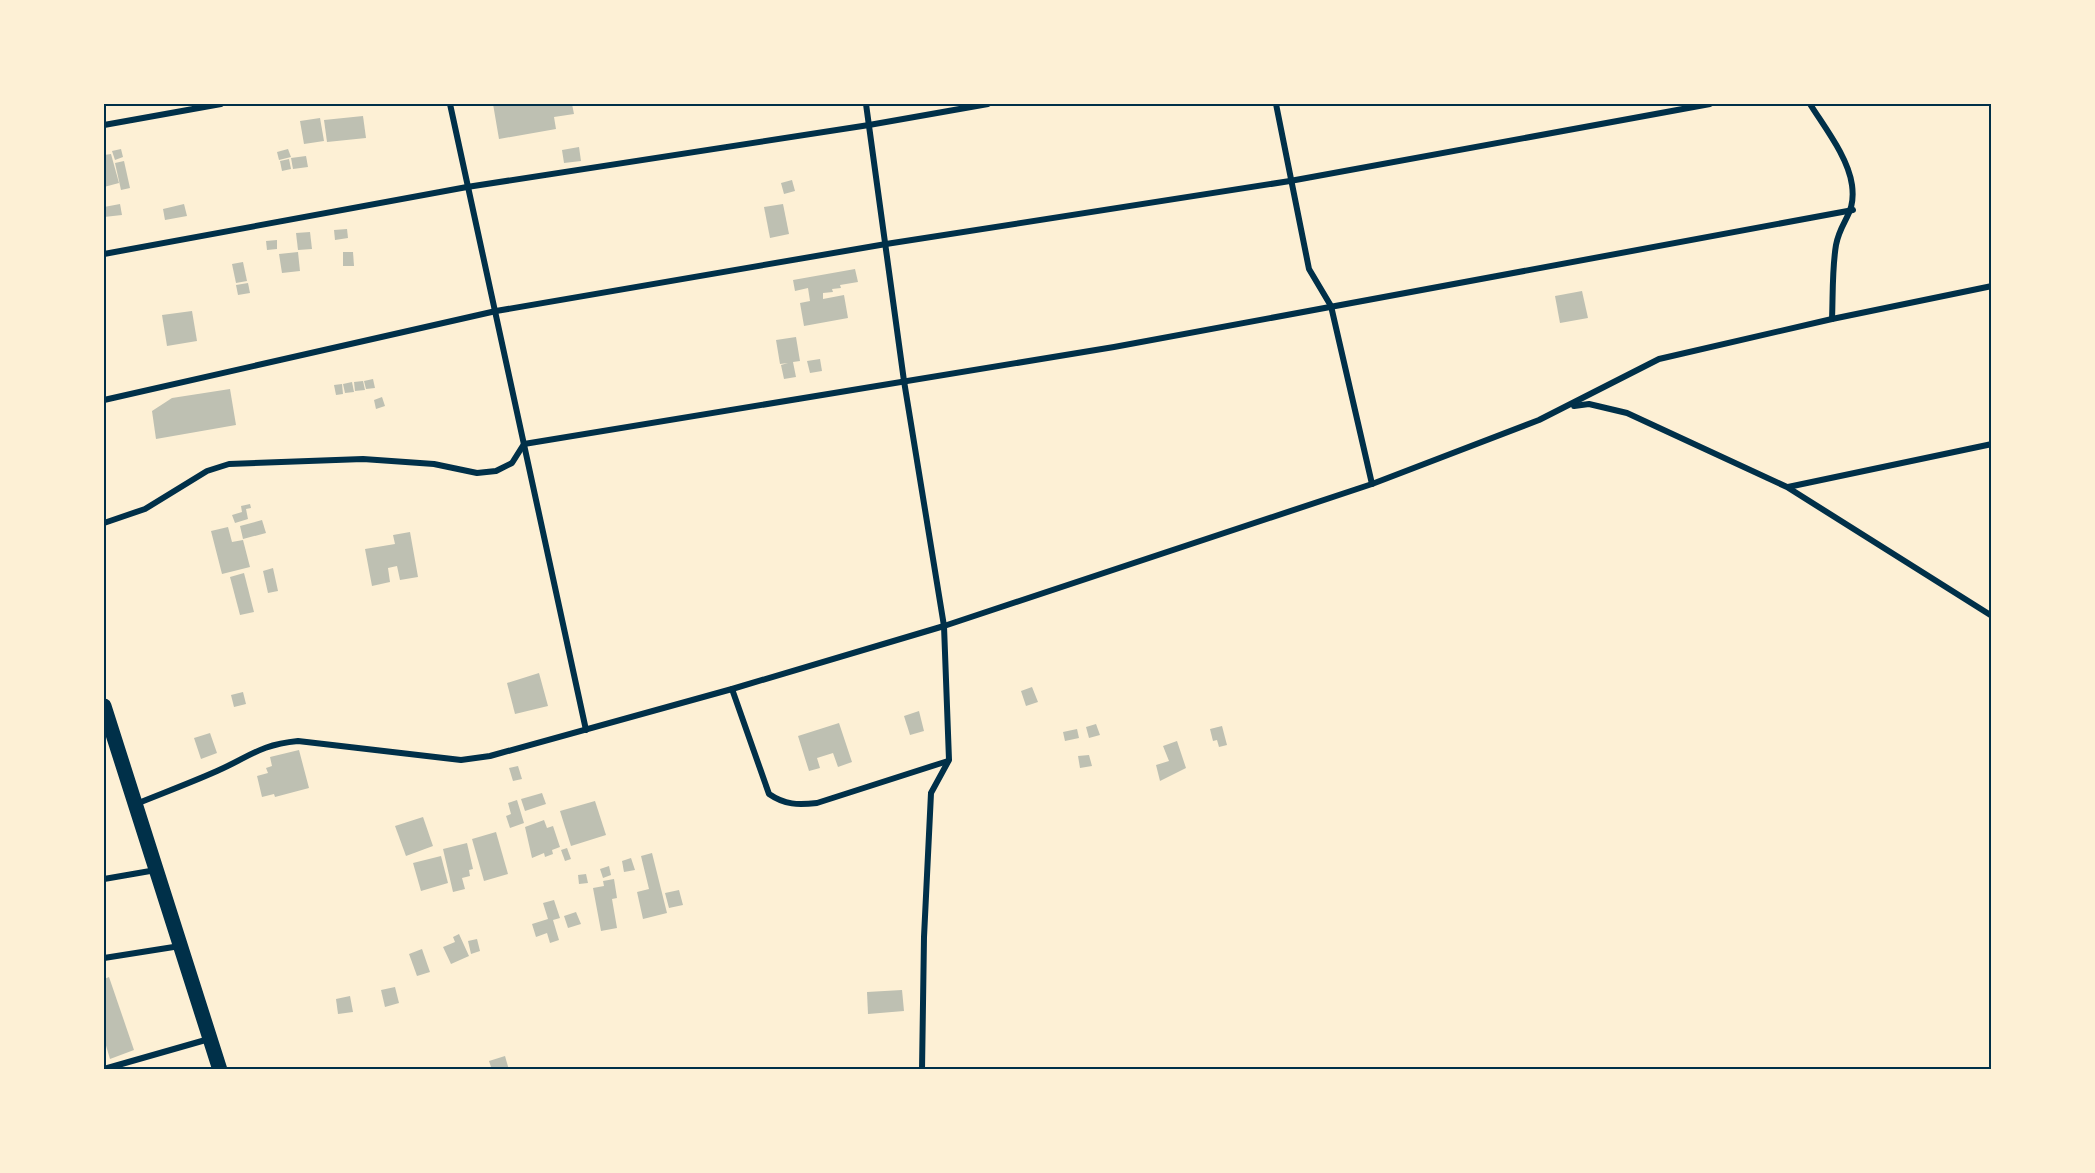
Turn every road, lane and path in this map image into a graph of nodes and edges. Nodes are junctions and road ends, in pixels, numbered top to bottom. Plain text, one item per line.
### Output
1 (221, 104) edge
2 (450, 104) edge
3 (866, 104) edge
4 (988, 104) edge
5 (1276, 104) edge
6 (1710, 104) edge
7 (1810, 104) edge
8 (104, 125) edge
9 (869, 125) junction
10 (1290, 181) junction
11 (467, 187) junction
12 (1853, 210) junction
13 (886, 244) junction
14 (104, 254) edge
15 (1992, 286) edge
16 (1331, 306) junction
17 (496, 311) junction
18 (1832, 319) junction
19 (904, 381) junction
20 (104, 400) edge
21 (1570, 406) junction
22 (524, 444) junction
23 (1992, 444) edge
24 (1372, 484) junction
25 (1787, 487) junction
26 (104, 524) edge
27 (1992, 616) edge
28 (944, 626) junction
29 (732, 689) junction
30 (104, 706) edge
31 (586, 730) junction
32 (949, 760) junction
33 (135, 805) junction
34 (157, 870) junction
35 (104, 879) edge
36 (181, 946) junction
37 (104, 958) edge
38 (210, 1039) junction
39 (104, 1069) edge
40 (220, 1070) edge
41 (922, 1070) edge

1 - 8 street
2 - 11 street
3 - 9 street
4 - 9 street
5 - 10 street
6 - 10 street
7 - 12 street
9 - 11 street
9 - 13 street
10 - 13 street
10 - 16 street
11 - 14 street
11 - 17 street
12 - 16 street
12 - 18 street
13 - 17 street
13 - 19 street
15 - 18 street
16 - 19 street
16 - 24 street
17 - 20 street
17 - 22 street
18 - 21 street
19 - 22 street
19 - 28 street
21 - 24 street
21 - 25 street
22 - 26 street
22 - 31 street
23 - 25 street
24 - 28 street
25 - 27 street
28 - 29 street
28 - 32 street
29 - 31 street
29 - 32 street
30 - 33 highway
31 - 33 street
32 - 41 street
33 - 34 highway
34 - 35 street
34 - 36 highway
36 - 37 street
36 - 38 highway
38 - 39 street
38 - 40 highway

